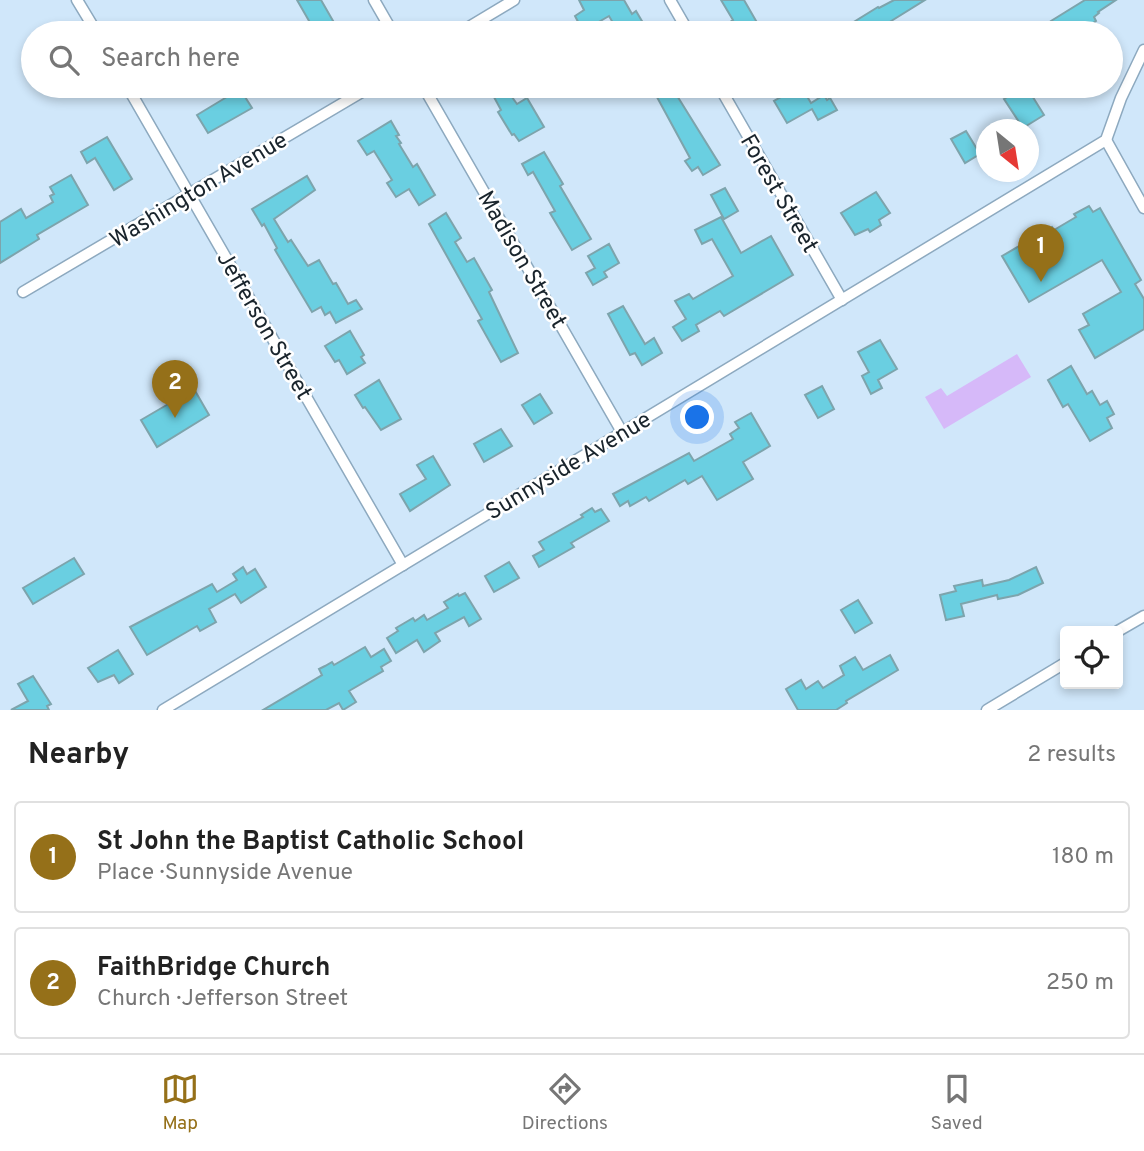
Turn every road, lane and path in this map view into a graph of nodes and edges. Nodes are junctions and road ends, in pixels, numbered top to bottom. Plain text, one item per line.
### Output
1 (78, 0) edge
2 (374, 0) edge
3 (514, 0) edge
4 (670, 0) edge
5 (90, 21) edge
6 (386, 21) edge
7 (479, 21) edge
8 (682, 21) edge
9 (1144, 50) edge
10 (1123, 94) edge
11 (134, 98) edge
12 (352, 98) edge
13 (430, 98) edge
14 (726, 98) edge
15 (1121, 98) edge
16 (1105, 140) junction
17 (190, 195) junction
18 (1144, 208) edge
19 (23, 292) dead end
20 (842, 300) junction
21 (622, 432) junction
22 (402, 565) junction
23 (1144, 616) edge
24 (1123, 628) edge
25 (1060, 666) edge
26 (163, 710) edge
27 (987, 710) edge

1 - 5 street
2 - 6 street
3 - 7 street
4 - 8 street
9 - 10 street
11 - 17 street, Jefferson Street
12 - 17 street, Washington Avenue
13 - 21 street, Madison Street
14 - 20 street, Forest Street
15 - 16 street
16 - 18 street
16 - 20 street, Sunnyside Avenue
17 - 19 street, Washington Avenue
17 - 22 street, Jefferson Street
20 - 21 street, Sunnyside Avenue
21 - 22 street, Sunnyside Avenue
22 - 26 street, Sunnyside Avenue
23 - 24 street
25 - 27 street

